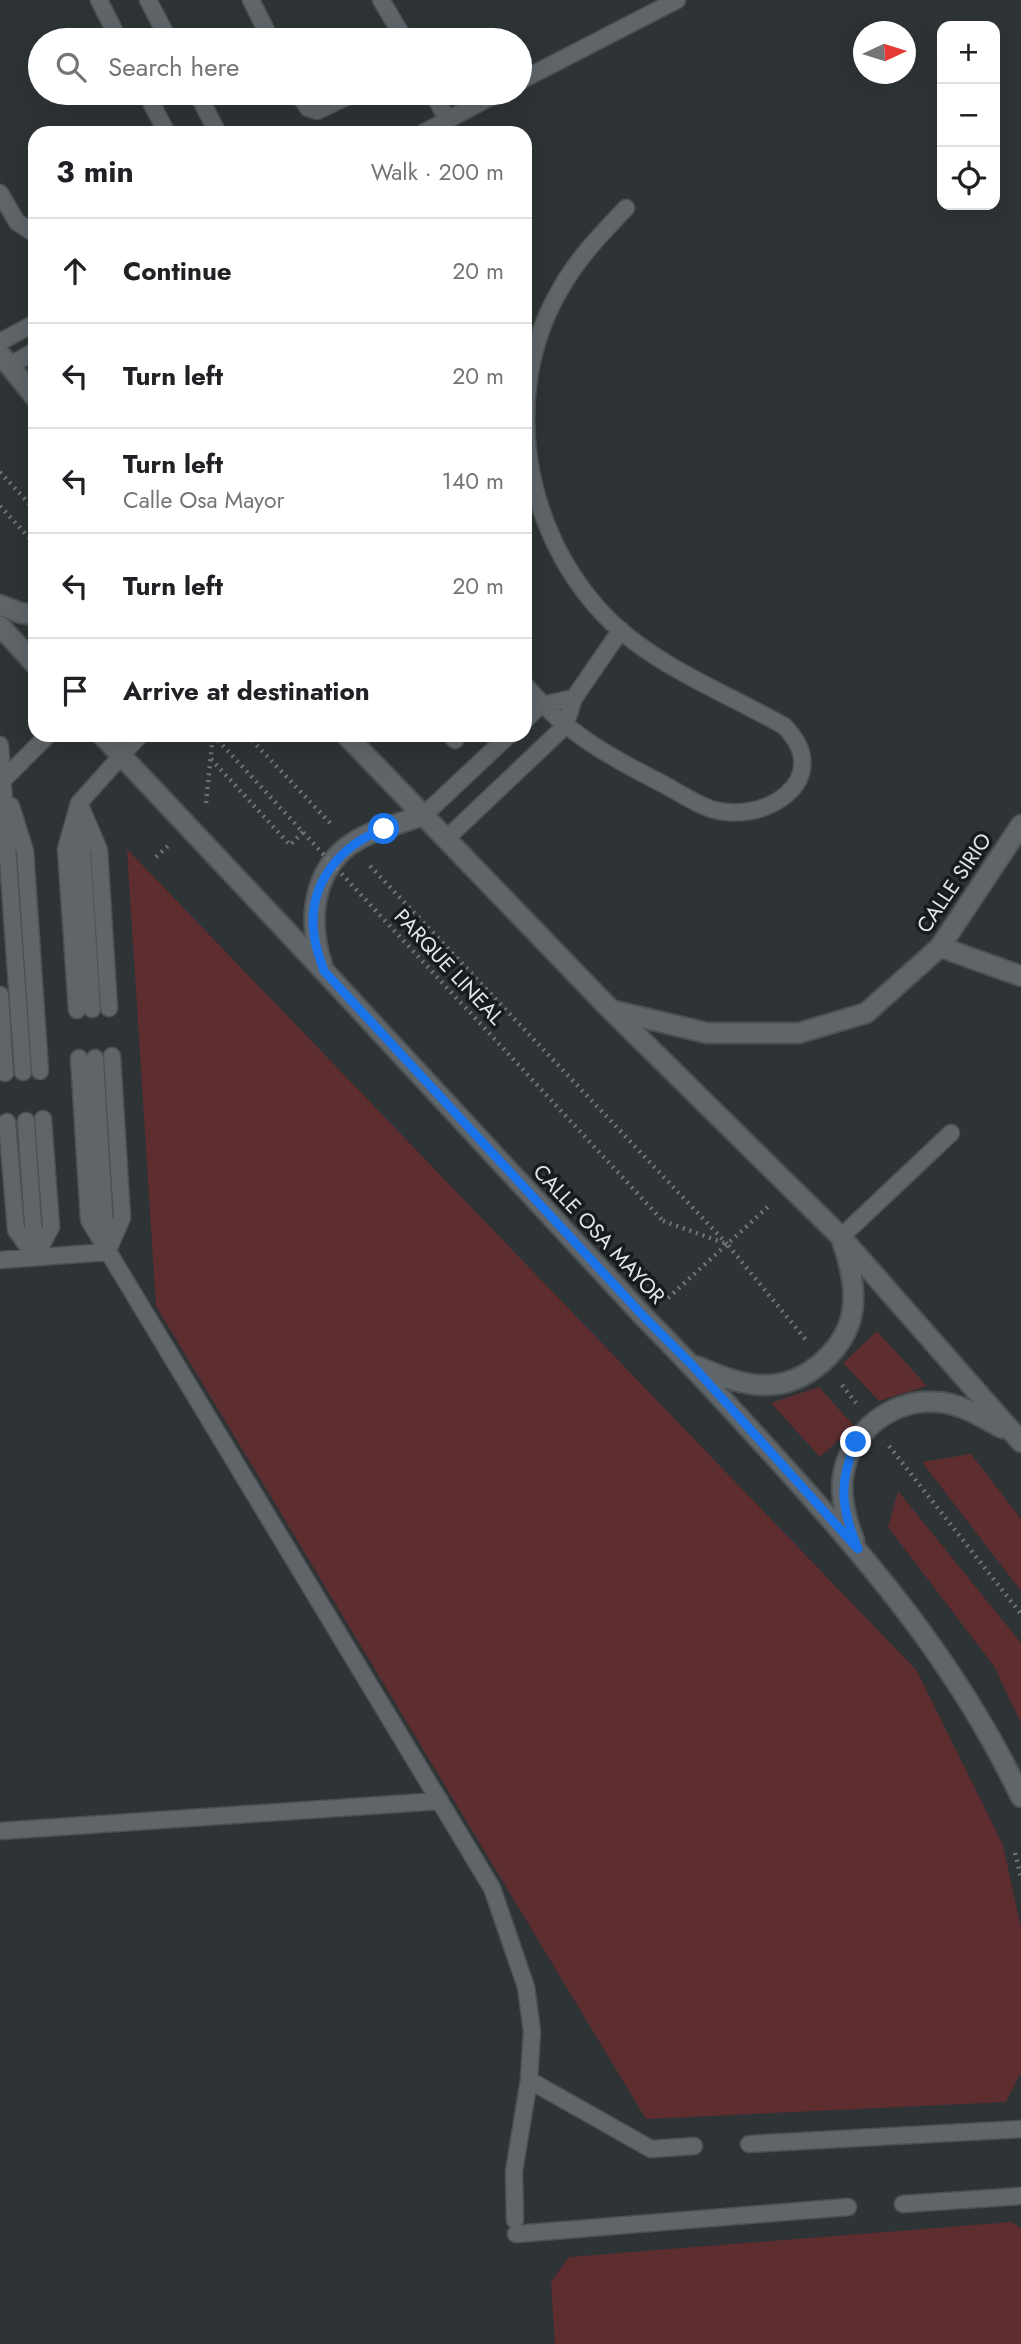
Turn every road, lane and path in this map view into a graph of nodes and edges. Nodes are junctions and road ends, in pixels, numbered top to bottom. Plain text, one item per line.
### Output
1 (99, 0) edge
2 (148, 0) edge
3 (251, 0) edge
4 (381, 0) edge
5 (677, 0) edge
6 (112, 28) edge
7 (163, 28) edge
8 (265, 28) edge
9 (398, 28) edge
10 (532, 76) edge
11 (152, 105) edge
12 (203, 105) edge
13 (307, 105) edge
14 (330, 105) edge
15 (439, 105) edge
16 (474, 105) edge
17 (447, 119) junction
18 (163, 126) edge
19 (214, 126) edge
20 (435, 126) edge
21 (0, 193) edge
22 (626, 208) dead end
23 (28, 229) edge
24 (28, 327) edge
25 (0, 342) edge
26 (28, 353) edge
27 (5, 360) edge
28 (532, 372) edge
29 (28, 388) edge
30 (0, 472) edge
31 (532, 477) edge
32 (28, 502) edge
33 (0, 506) edge
34 (28, 536) edge
35 (0, 605) edge
36 (28, 614) edge
37 (0, 626) edge
38 (621, 631) junction
39 (28, 656) edge
40 (532, 694) edge
41 (574, 698) junction
42 (541, 705) junction
43 (532, 713) edge
44 (565, 726) junction
45 (41, 742) edge
46 (109, 742) edge
47 (135, 742) edge
48 (219, 742) edge
49 (254, 742) edge
50 (353, 742) edge
51 (502, 742) edge
52 (0, 745) edge
53 (122, 756) junction
54 (211, 759) dead end
55 (3, 780) junction
56 (0, 797) edge
57 (79, 803) junction
58 (424, 815) junction
59 (1021, 825) edge
60 (303, 832) junction
61 (446, 839) junction
62 (351, 845) junction
63 (940, 947) junction
64 (324, 971) junction
65 (1021, 976) edge
66 (0, 995) edge
67 (610, 1009) junction
68 (112, 1056) dead end
69 (87, 1058) dead end
70 (40, 1071) dead end
71 (23, 1072) dead end
72 (5, 1073) dead end
73 (43, 1119) dead end
74 (26, 1121) dead end
75 (7, 1122) dead end
76 (951, 1133) dead end
77 (790, 1187) junction
78 (663, 1221) dead end
79 (841, 1237) junction
80 (727, 1244) junction
81 (107, 1252) junction
82 (35, 1257) junction
83 (0, 1260) edge
84 (645, 1318) junction
85 (692, 1365) junction
86 (1018, 1439) edge
87 (858, 1549) junction
88 (1021, 1797) edge
89 (439, 1801) junction
90 (0, 1831) edge
91 (1015, 1853) dead end
92 (1021, 1877) edge
93 (529, 2080) junction
94 (1021, 2129) edge
95 (749, 2144) dead end
96 (694, 2146) dead end
97 (1021, 2196) edge
98 (903, 2204) dead end
99 (848, 2207) dead end

1 - 6 lane
2 - 7 lane
3 - 8 lane
4 - 9 lane
5 - 10 lane
11 - 18 lane
12 - 19 lane
13 - 14 lane
15 - 17 lane
16 - 17 lane
17 - 20 lane
21 - 23 lane
22 - 28 lane
24 - 25 lane
26 - 27 lane
27 - 29 street
30 - 32 path
31 - 38 lane
33 - 34 path
35 - 36 street
37 - 39 street
38 - 41 lane
38 - 44 lane
40 - 42 lane
41 - 42 lane
41 - 44 lane
42 - 43 lane
42 - 44 lane
44 - 61 lane
45 - 55 lane
46 - 53 street, CALLE OSA MAYOR
47 - 53 lane
48 - 60 path, PARQUE LINEAL, bridge
49 - 62 path
50 - 58 street
51 - 58 lane
52 - 55 lane
53 - 57 lane
53 - 64 street, CALLE OSA MAYOR
54 - 60 path
55 - 56 lane
55 - 70 lane
55 - 71 lane
57 - 57 lane
58 - 61 street
58 - 62 street
59 - 63 street, CALLE SIRIO
60 - 78 path, PARQUE LINEAL, bridge
61 - 67 street
62 - 64 street
62 - 80 path
63 - 65 street
63 - 67 street, CALLE SIRIO
64 - 84 street, CALLE OSA MAYOR
66 - 72 lane
67 - 77 street
68 - 81 lane
69 - 81 lane
73 - 82 lane
74 - 82 lane
75 - 82 lane
76 - 79 lane
77 - 79 street
77 - 80 path
79 - 85 street
79 - 86 street
80 - 84 path
81 - 82 lane
81 - 89 lane
82 - 83 lane
84 - 85 street, CALLE OSA MAYOR
85 - 87 street, CALLE OSA MAYOR
86 - 87 street
87 - 88 street, CALLE OSA MAYOR
89 - 90 lane
89 - 93 lane
91 - 92 path
93 - 96 lane
93 - 99 lane
94 - 95 lane
97 - 98 lane

